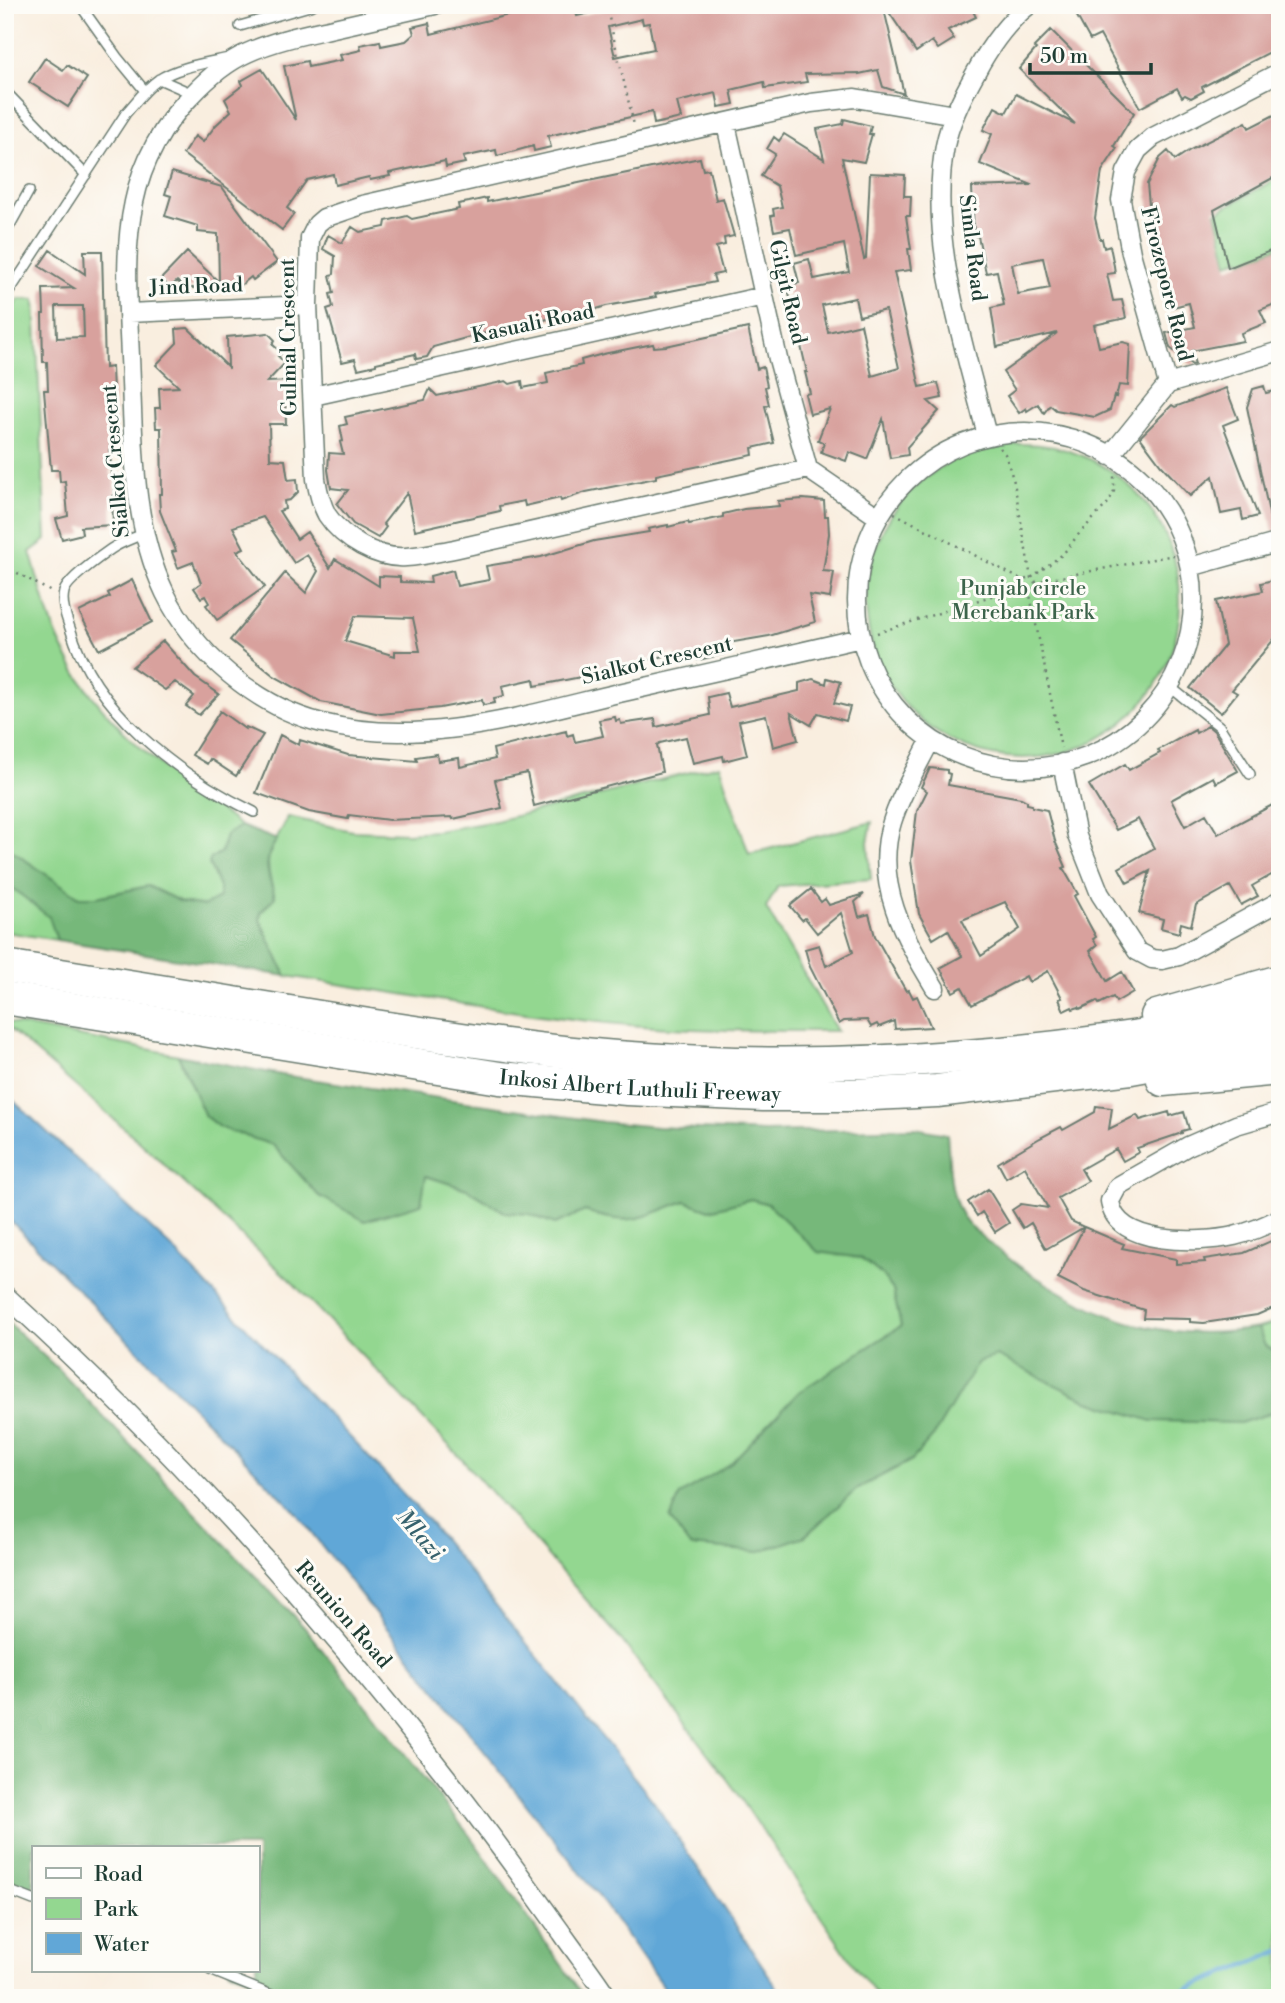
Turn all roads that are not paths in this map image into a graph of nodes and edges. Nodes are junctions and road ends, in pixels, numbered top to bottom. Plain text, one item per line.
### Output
1 (80, 5) edge
2 (313, 5) edge
3 (435, 5) edge
4 (1029, 5) edge
5 (240, 26) dead end
6 (246, 54) junction
7 (1280, 72) edge
8 (159, 79) junction
9 (5, 91) edge
10 (145, 91) junction
11 (192, 94) junction
12 (955, 115) junction
13 (726, 124) junction
14 (86, 175) junction
15 (29, 191) dead end
16 (5, 234) edge
17 (764, 296) junction
18 (5, 298) edge
19 (308, 305) junction
20 (128, 313) junction
21 (1280, 351) edge
22 (1168, 384) junction
23 (313, 396) junction
24 (993, 440) junction
25 (1110, 456) junction
26 (808, 469) junction
27 (878, 516) junction
28 (145, 533) junction
29 (1280, 542) edge
30 (1188, 560) junction
31 (861, 638) junction
32 (1169, 686) junction
33 (931, 739) junction
34 (1062, 763) junction
35 (1250, 774) dead end
36 (254, 812) dead end
37 (1280, 901) edge
38 (5, 966) edge
39 (1280, 981) edge
40 (935, 988) dead end
41 (5, 998) edge
42 (1280, 1012) edge
43 (1280, 1041) edge
44 (1041, 1050) junction
45 (1280, 1069) edge
46 (937, 1091) junction
47 (1280, 1112) edge
48 (1280, 1218) edge
49 (5, 1295) edge
50 (5, 1889) edge
51 (32, 1900) edge
52 (215, 1972) edge
53 (279, 1998) edge
54 (608, 1998) edge

1 - 10 lane
2 - 5 lane
3 - 6 street, Sialkot Crescent
4 - 12 street, Simla Road
6 - 8 lane
6 - 11 street, Sialkot Crescent
7 - 22 street, Firozepore Road
8 - 10 lane
8 - 11 lane
9 - 14 lane
10 - 14 lane
11 - 20 street, Sialkot Crescent
12 - 13 street, Gulmal Crescent
12 - 24 street, Simla Road
13 - 17 street, Gilgit Road
13 - 19 street, Gulmal Crescent
14 - 18 lane
15 - 16 lane
17 - 23 street, Kasuali Road
17 - 26 street, Gilgit Road
19 - 20 street, Jind Road
19 - 23 street, Gulmal Crescent
20 - 28 street, Sialkot Crescent
21 - 22 street
22 - 25 street
23 - 26 street, Gulmal Crescent
24 - 25 street
24 - 27 street
25 - 30 street
26 - 27 street
27 - 31 street
28 - 31 street, Sialkot Crescent
28 - 36 lane
29 - 30 street
30 - 32 street
31 - 33 street
32 - 34 street
32 - 35 lane
33 - 34 street
33 - 40 street
34 - 37 street
38 - 44 highway, Inkosi Albert Luthuli Freeway
39 - 44 highway
41 - 46 highway, Inkosi Albert Luthuli Freeway
42 - 44 highway, Inkosi Albert Luthuli Freeway
43 - 46 highway, Inkosi Albert Luthuli Freeway
45 - 46 highway
47 - 48 street
49 - 54 street, Reunion Road
50 - 51 lane
52 - 53 lane

